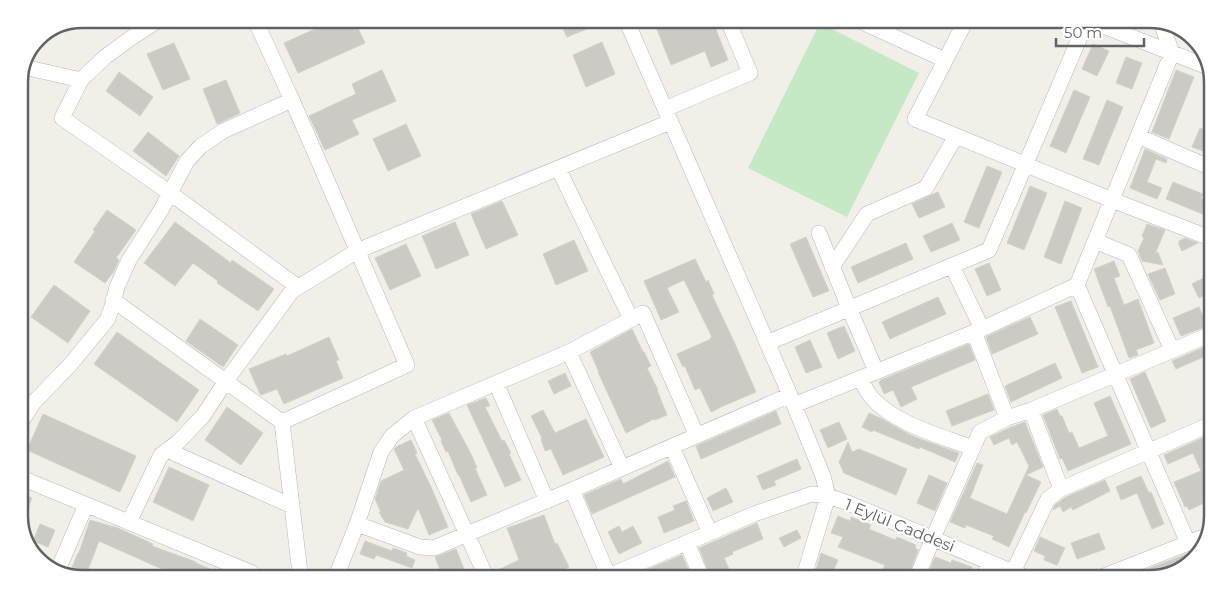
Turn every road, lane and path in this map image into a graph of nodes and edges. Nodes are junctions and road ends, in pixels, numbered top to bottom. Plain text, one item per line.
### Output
1 (146, 28) edge
2 (259, 28) edge
3 (630, 28) edge
4 (731, 28) edge
5 (875, 28) edge
6 (962, 28) edge
7 (1084, 28) edge
8 (1109, 28) edge
9 (1164, 29) edge
10 (1172, 53) junction
11 (945, 60) junction
12 (1200, 61) edge
13 (29, 68) edge
14 (81, 80) junction
15 (292, 100) junction
16 (668, 115) junction
17 (956, 136) junction
18 (1138, 136) junction
19 (1026, 164) junction
20 (1203, 165) edge
21 (558, 168) junction
22 (170, 193) junction
23 (1112, 200) junction
24 (819, 233) dead end
25 (1203, 235) edge
26 (1095, 241) junction
27 (357, 251) junction
28 (952, 266) junction
29 (832, 267) junction
30 (1077, 285) junction
31 (298, 287) junction
32 (113, 300) junction
33 (849, 308) junction
34 (632, 319) junction
35 (978, 331) junction
36 (1204, 337) edge
37 (767, 343) junction
38 (1172, 350) junction
39 (569, 352) junction
40 (876, 371) junction
41 (1116, 374) junction
42 (860, 378) junction
43 (226, 381) junction
44 (496, 383) junction
45 (792, 400) junction
46 (1031, 410) junction
47 (28, 411) edge
48 (414, 418) junction
49 (1007, 418) junction
50 (282, 422) junction
51 (1204, 428) edge
52 (697, 436) junction
53 (672, 447) junction
54 (973, 448) junction
55 (167, 450) junction
56 (1149, 450) junction
57 (622, 468) junction
58 (28, 481) edge
59 (1061, 489) junction
60 (572, 490) junction
61 (828, 496) junction
62 (546, 501) junction
63 (86, 505) junction
64 (292, 506) junction
65 (129, 522) junction
66 (357, 524) junction
67 (710, 533) junction
68 (467, 534) junction
69 (933, 538) junction
70 (1198, 539) edge
71 (687, 542) junction
72 (1188, 543) junction
73 (989, 562) junction
74 (60, 565) edge
75 (243, 570) edge
76 (300, 570) edge
77 (339, 570) edge
78 (483, 570) edge
79 (608, 570) edge
80 (622, 570) edge
81 (699, 570) edge
82 (806, 570) edge
83 (920, 570) edge
84 (986, 570) edge
85 (1008, 570) edge
86 (1022, 570) edge
87 (1119, 570) edge

1 - 14 street
2 - 15 street
3 - 16 street
4 - 16 street
5 - 11 street
6 - 11 street
7 - 19 street
8 - 10 street
9 - 10 street
10 - 12 street
10 - 18 street
11 - 17 street
13 - 14 street
14 - 22 street
15 - 22 street
15 - 27 street
16 - 21 street
16 - 37 street
17 - 19 street
17 - 29 street
18 - 20 street
18 - 23 street
19 - 23 street
19 - 28 street
21 - 27 street
21 - 34 street
22 - 31 street
22 - 32 street
23 - 25 street
23 - 26 street
24 - 29 street
26 - 30 street
26 - 38 street
27 - 31 street
27 - 50 street
28 - 33 street
28 - 35 street
29 - 33 street
30 - 35 street
30 - 41 street
31 - 43 street
32 - 43 street
32 - 47 street
33 - 37 street
33 - 40 street
34 - 39 street
34 - 52 street
35 - 40 street
35 - 49 street
36 - 38 street
37 - 45 street
38 - 41 street
39 - 44 street
39 - 57 street
40 - 42 street
41 - 46 street
41 - 56 street
42 - 45 street
42 - 54 street
43 - 50 street
43 - 55 street
44 - 48 street
44 - 62 street
45 - 52 street
45 - 61 street
46 - 49 street
46 - 59 street
48 - 66 street
48 - 68 street
49 - 54 street
50 - 64 street
51 - 56 street
52 - 53 street
53 - 57 street
53 - 67 street
54 - 69 street
55 - 64 street
55 - 65 street
56 - 59 street
56 - 72 street
57 - 60 street
58 - 63 street
59 - 86 street
60 - 62 street
60 - 79 street
61 - 67 street
61 - 69 street, 1 Eylül Caddesi
61 - 82 street
62 - 68 street
63 - 65 street
63 - 74 street
64 - 76 street
65 - 75 street
66 - 68 street
66 - 77 street
67 - 71 street
68 - 78 street
69 - 73 street, 1 Eylül Caddesi
69 - 83 street
70 - 72 street
71 - 80 street
71 - 81 street
72 - 87 street
73 - 84 street
73 - 85 street, 1 Eylül Caddesi

